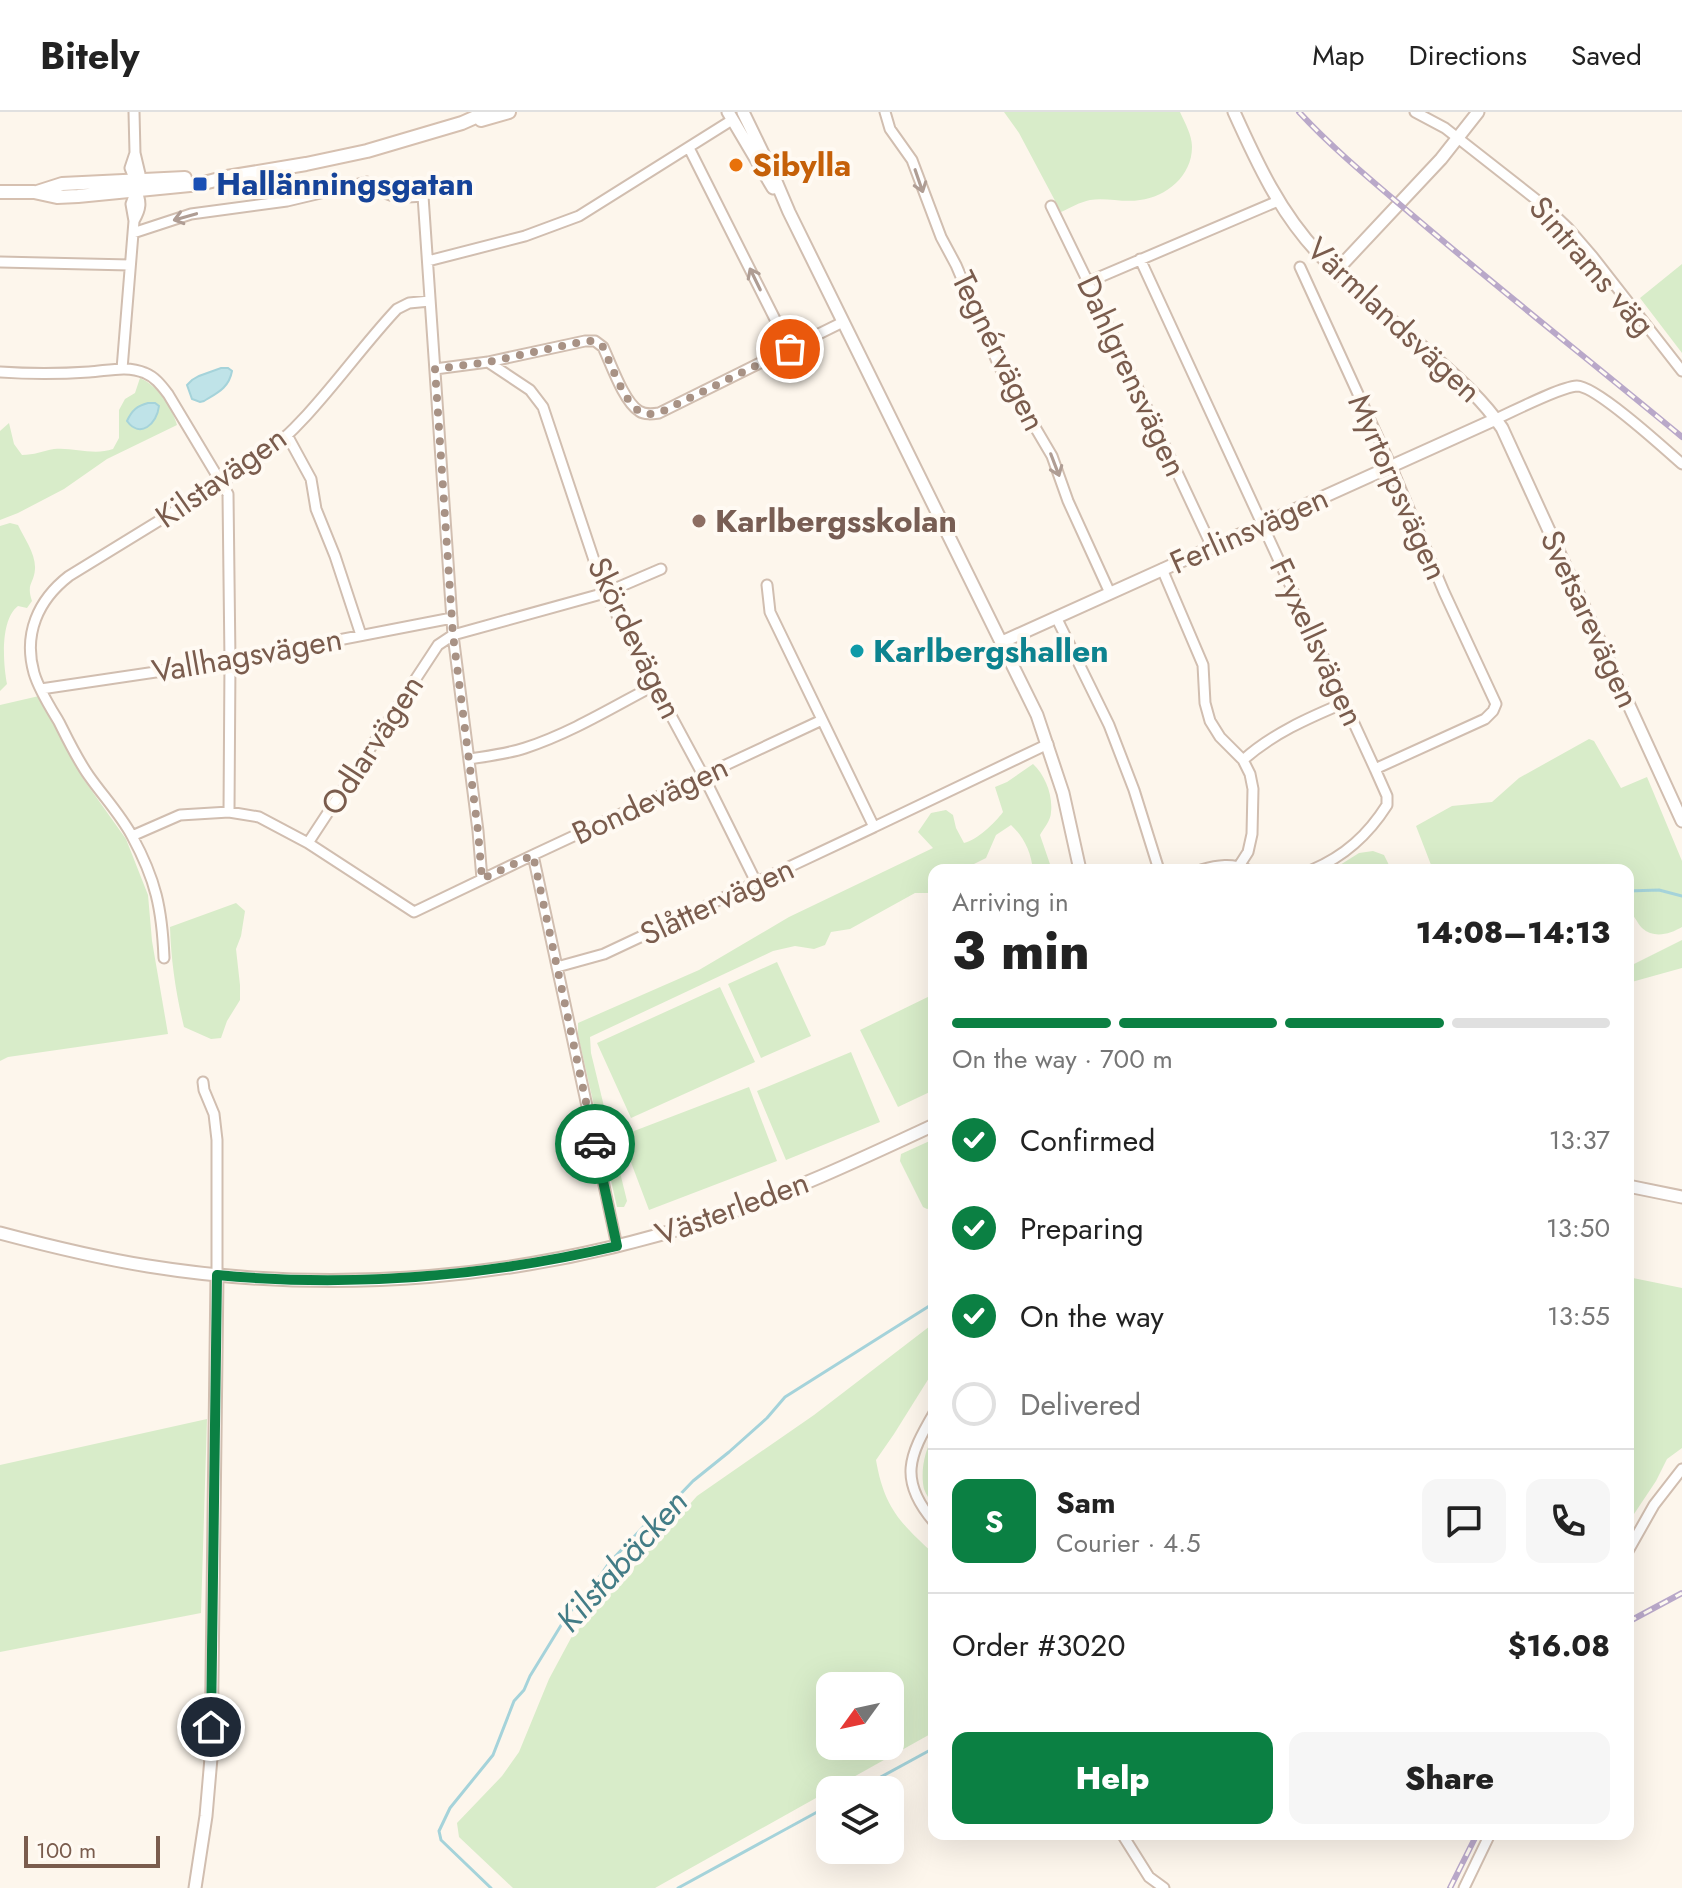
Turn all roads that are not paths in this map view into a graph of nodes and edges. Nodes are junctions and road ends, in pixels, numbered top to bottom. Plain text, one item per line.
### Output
1 (134, 112) edge
2 (487, 112) edge
3 (509, 112) edge
4 (744, 112) edge
5 (885, 112) edge
6 (1234, 112) edge
7 (1415, 112) edge
8 (1478, 112) edge
9 (730, 116) edge
10 (462, 123) junction
11 (1457, 139) junction
12 (689, 148) junction
13 (136, 186) junction
14 (0, 192) edge
15 (1278, 201) junction
16 (1051, 206) dead end
17 (789, 212) junction
18 (133, 233) junction
19 (1140, 259) junction
20 (428, 261) junction
21 (0, 262) edge
22 (130, 265) junction
23 (1300, 267) dead end
24 (1336, 271) junction
25 (1088, 282) junction
26 (430, 301) junction
27 (843, 322) junction
28 (790, 349) junction
29 (488, 362) junction
30 (122, 369) junction
31 (435, 369) junction
32 (1682, 371) edge
33 (0, 372) edge
34 (1496, 419) junction
35 (287, 435) junction
36 (1682, 464) edge
37 (1391, 466) junction
38 (221, 482) junction
39 (1263, 524) junction
40 (1212, 547) junction
41 (661, 569) dead end
42 (1162, 569) junction
43 (767, 585) dead end
44 (605, 593) junction
45 (1110, 593) junction
46 (1056, 617) junction
47 (452, 618) junction
48 (361, 635) junction
49 (453, 635) junction
50 (1002, 642) junction
51 (230, 661) junction
52 (655, 685) junction
53 (41, 689) junction
54 (1344, 703) junction
55 (822, 720) junction
56 (1048, 744) junction
57 (469, 759) junction
58 (1243, 760) junction
59 (1375, 769) junction
60 (703, 775) junction
61 (229, 812) junction
62 (1682, 821) edge
63 (874, 827) junction
64 (132, 836) junction
65 (308, 843) junction
66 (533, 855) junction
67 (1079, 864) edge
68 (1157, 864) edge
69 (1244, 864) edge
70 (1327, 864) edge
71 (482, 879) junction
72 (756, 882) junction
73 (164, 958) dead end
74 (557, 967) junction
75 (203, 1082) dead end
76 (928, 1128) edge
77 (1634, 1187) edge
78 (1682, 1197) edge
79 (0, 1233) edge
80 (617, 1246) junction
81 (217, 1275) junction
82 (928, 1424) edge
83 (1682, 1469) edge
84 (928, 1513) edge
85 (1634, 1540) edge
86 (1126, 1840) edge
87 (1487, 1840) edge
88 (195, 1888) edge
89 (1164, 1888) edge
90 (1464, 1888) edge

1 - 13 street
2 - 10 main road
3 - 10 main road
4 - 9 street
4 - 17 street
5 -> 45 street, Tegnérvägen
6 - 15 street, Värmlandsvägen
7 - 11 street, Sintrams väg
8 - 11 street
9 - 12 street
9 - 17 street
10 - 13 main road
11 - 24 street
11 - 32 street, Sintrams väg
12 - 20 street
28 -> 12 street
13 - 14 main road
13 - 18 street
15 - 19 street
15 - 24 street, Värmlandsvägen
16 - 25 street, Dahlgrensvägen
17 - 27 street
20 -> 18 street
18 - 22 street
19 - 25 street
19 - 39 street, Fryxellsvägen
20 - 26 street
21 - 22 street
22 - 30 street
23 - 37 street, Myrtorpsvägen
24 - 34 street, Värmlandsvägen
25 - 40 street, Dahlgrensvägen
26 - 31 street
26 - 35 street, Kilstavägen
27 - 28 street
27 - 50 street
28 - 29 street
29 - 31 street
29 - 44 street, Skördevägen
30 - 33 street
30 - 38 street
31 - 47 street
34 - 36 street, Värmlandsvägen
34 - 37 street, Ferlinsvägen
34 - 62 street, Svetsarevägen
35 - 38 street, Kilstavägen
35 - 48 street
37 - 39 street, Ferlinsvägen
37 - 59 street, Myrtorpsvägen
38 - 51 street
38 - 53 street, Kilstavägen
39 - 40 street, Ferlinsvägen
39 - 54 street, Fryxellsvägen
40 - 42 street, Ferlinsvägen
41 - 44 street, Odlarvägen
42 - 45 street, Ferlinsvägen
42 - 58 street
43 - 55 street
44 - 49 street, Odlarvägen
44 - 52 street, Skördevägen
45 - 46 street, Ferlinsvägen
46 - 50 street, Ferlinsvägen
46 - 68 street
47 - 48 street, Vallhagsvägen
47 - 49 street
48 - 51 street, Vallhagsvägen
49 - 57 street
49 - 65 street, Odlarvägen
50 - 56 street
51 - 53 street, Vallhagsvägen
51 - 61 street
52 - 57 street
52 - 60 street, Skördevägen
53 - 64 street, Kilstavägen
54 - 58 street
54 - 59 street, Fryxellsvägen
55 - 60 street, Bondevägen
55 - 63 street
56 - 63 street, Slåttervägen
56 - 67 street
57 - 71 street
58 - 69 street
59 - 70 street, Fryxellsvägen
60 - 66 street, Bondevägen
60 - 72 street, Skördevägen
61 - 64 street, Bondevägen
61 - 65 street, Bondevägen
63 - 72 street, Slåttervägen
64 - 73 street, Kilstavägen
65 - 71 street, Bondevägen
66 - 71 street, Bondevägen
66 - 74 street
72 - 74 street, Slåttervägen
74 - 80 street
75 - 81 street
76 - 80 street, Västerleden
77 - 78 street
79 - 81 street, Västerleden
80 - 81 street, Västerleden
81 - 88 street
82 - 84 street
83 - 85 street
86 - 89 street
87 - 90 street

